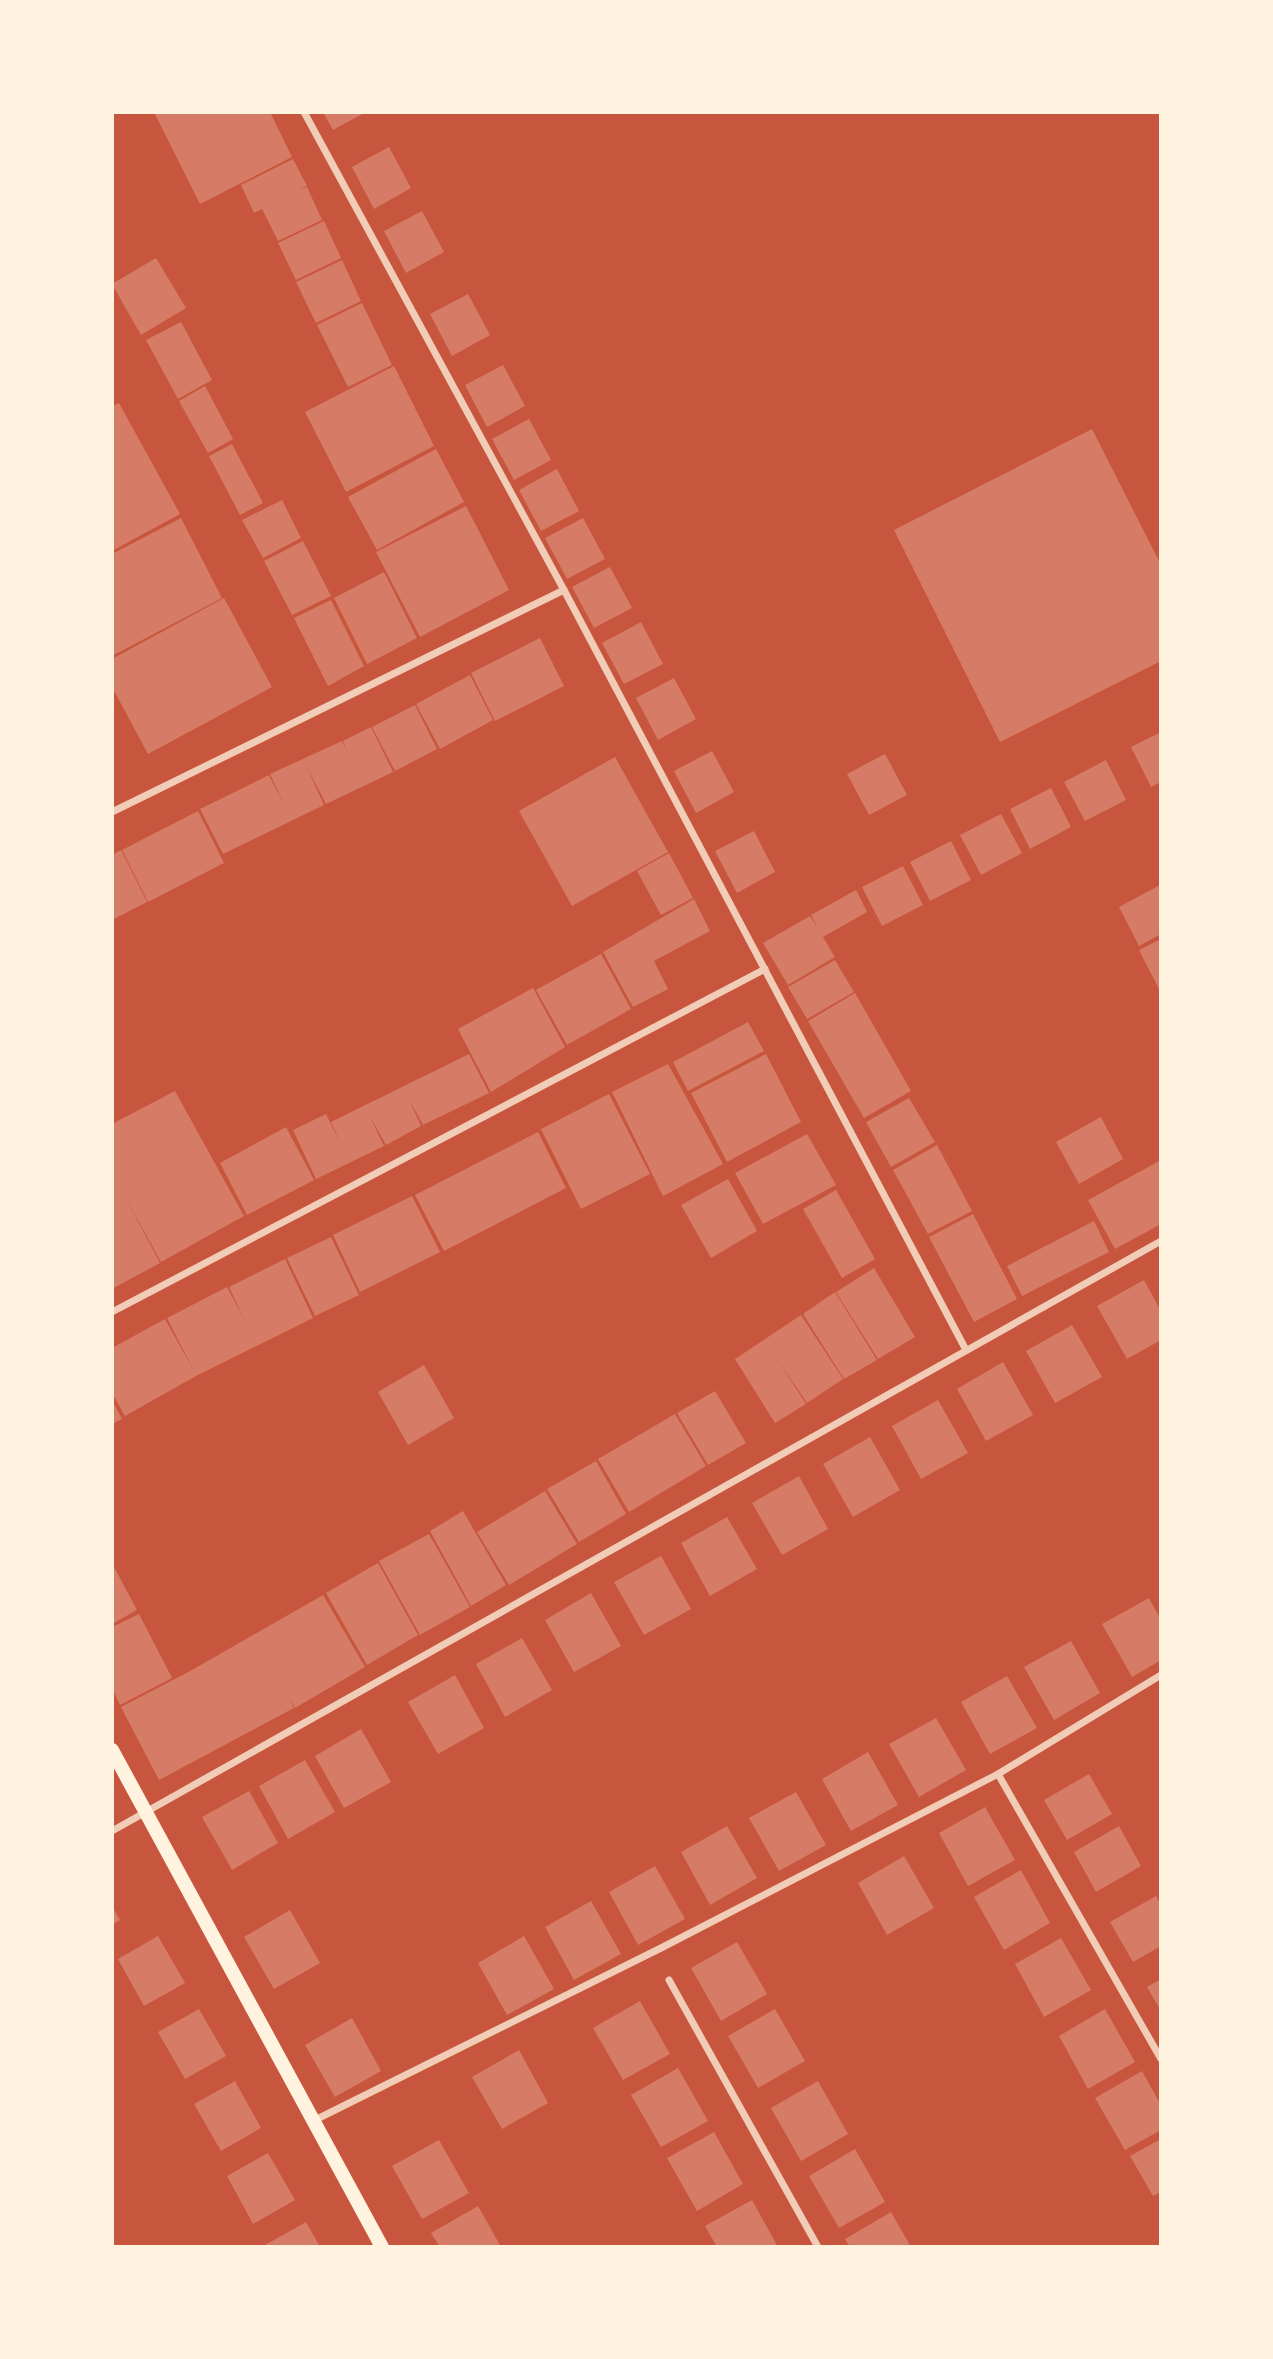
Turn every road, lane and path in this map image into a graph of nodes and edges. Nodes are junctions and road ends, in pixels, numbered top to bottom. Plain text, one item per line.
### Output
1 (304, 112) edge
2 (564, 590) junction
3 (112, 812) edge
4 (765, 969) junction
5 (1161, 1241) edge
6 (112, 1312) edge
7 (966, 1350) junction
8 (1161, 1675) edge
9 (112, 1751) edge
10 (998, 1774) junction
11 (145, 1812) junction
12 (112, 1831) edge
13 (669, 1980) dead end
14 (1161, 2059) edge
15 (312, 2122) junction
16 (382, 2247) edge
17 (818, 2247) edge

1 - 2 street
2 - 3 street
2 - 4 street
4 - 6 street
4 - 7 street
5 - 7 street
7 - 11 street
8 - 10 street
9 - 11 main road
10 - 14 street
10 - 15 street
11 - 12 street
11 - 15 main road
13 - 17 street
15 - 16 main road

